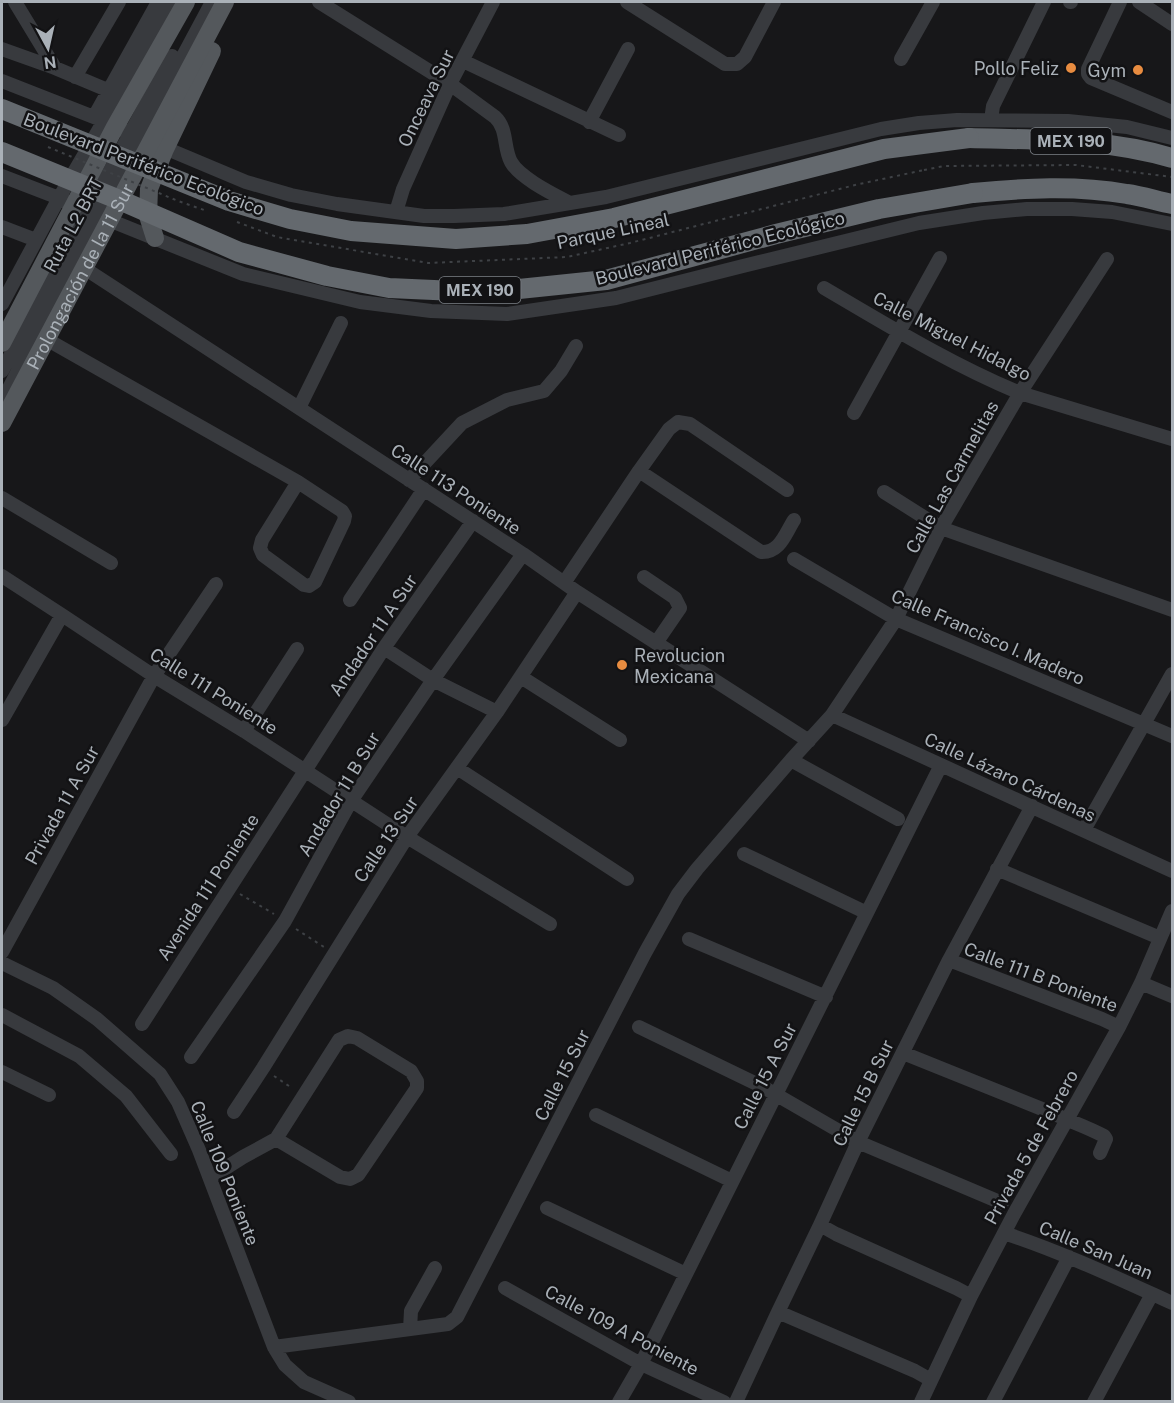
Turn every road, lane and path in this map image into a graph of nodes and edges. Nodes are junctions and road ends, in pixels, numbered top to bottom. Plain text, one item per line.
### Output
1 (15, 2) edge
2 (119, 2) edge
3 (158, 2) edge
4 (170, 2) edge
5 (186, 2) edge
6 (201, 2) edge
7 (212, 2) edge
8 (225, 2) edge
9 (236, 2) edge
10 (319, 2) edge
11 (493, 2) edge
12 (627, 2) edge
13 (774, 2) edge
14 (933, 2) edge
15 (1044, 2) edge
16 (1120, 2) edge
17 (1139, 2) edge
18 (1173, 24) edge
19 (2, 48) edge
20 (628, 49) dead end
21 (901, 59) dead end
22 (464, 61) junction
23 (55, 68) junction
24 (75, 77) junction
25 (2, 81) edge
26 (450, 84) junction
27 (105, 89) dead end
28 (2, 109) edge
29 (1173, 112) edge
30 (991, 120) junction
31 (589, 122) junction
32 (128, 133) junction
33 (619, 135) dead end
34 (1172, 135) edge
35 (46, 146) dead end
36 (2, 152) edge
37 (1173, 158) edge
38 (2, 176) edge
39 (1173, 177) edge
40 (570, 203) junction
41 (1173, 204) edge
42 (86, 210) junction
43 (396, 212) junction
44 (211, 213) dead end
45 (233, 221) dead end
46 (1173, 224) edge
47 (2, 227) edge
48 (155, 238) junction
49 (36, 240) junction
50 (940, 258) dead end
51 (1107, 259) dead end
52 (84, 268) junction
53 (7, 280) edge
54 (824, 288) dead end
55 (2, 304) edge
56 (341, 323) dead end
57 (899, 332) junction
58 (46, 339) junction
59 (2, 343) edge
60 (576, 346) dead end
61 (2, 371) edge
62 (1020, 393) junction
63 (2, 402) edge
64 (299, 408) junction
65 (854, 413) dead end
66 (2, 423) edge
67 (1173, 439) edge
68 (639, 471) junction
69 (409, 480) junction
70 (298, 482) junction
71 (424, 489) junction
72 (787, 490) dead end
73 (884, 492) dead end
74 (2, 498) edge
75 (794, 520) dead end
76 (472, 521) junction
77 (941, 528) junction
78 (522, 554) junction
79 (794, 559) dead end
80 (111, 563) dead end
81 (2, 576) edge
82 (644, 577) dead end
83 (564, 583) junction
84 (216, 584) dead end
85 (577, 592) junction
86 (350, 600) dead end
87 (1173, 610) edge
88 (62, 615) junction
89 (896, 619) junction
90 (656, 643) junction
91 (384, 648) junction
92 (297, 649) dead end
93 (1173, 674) edge
94 (154, 676) junction
95 (521, 677) junction
96 (433, 680) junction
97 (497, 712) junction
98 (832, 715) junction
99 (2, 720) edge
100 (1144, 724) junction
101 (244, 731) junction
102 (1173, 736) edge
103 (620, 740) dead end
104 (809, 741) junction
105 (791, 760) junction
106 (941, 765) junction
107 (457, 768) junction
108 (305, 770) junction
109 (351, 801) junction
110 (1032, 806) junction
111 (898, 819) dead end
112 (1084, 830) junction
113 (407, 837) junction
114 (744, 854) dead end
115 (997, 869) junction
116 (1173, 871) edge
117 (627, 879) dead end
118 (1173, 911) edge
119 (867, 913) junction
120 (550, 924) dead end
121 (1160, 938) junction
122 (688, 939) dead end
123 (2, 952) edge
124 (949, 960) junction
125 (2, 963) edge
126 (1141, 983) junction
127 (1173, 996) edge
128 (826, 997) junction
129 (2, 1015) edge
130 (142, 1024) dead end
131 (639, 1027) dead end
132 (1119, 1027) junction
133 (903, 1053) junction
134 (191, 1057) dead end
135 (263, 1068) junction
136 (2, 1072) edge
137 (776, 1094) junction
138 (49, 1095) dead end
139 (304, 1096) junction
140 (234, 1112) dead end
141 (596, 1115) dead end
142 (1066, 1120) junction
143 (276, 1139) junction
144 (858, 1142) junction
145 (1100, 1153) dead end
146 (171, 1154) dead end
147 (210, 1178) junction
148 (732, 1181) junction
149 (1002, 1203) dead end
150 (547, 1208) dead end
151 (820, 1225) junction
152 (1004, 1233) junction
153 (1069, 1257) junction
154 (435, 1268) dead end
155 (686, 1274) junction
156 (506, 1288) dead end
157 (1152, 1294) junction
158 (971, 1296) junction
159 (1173, 1303) edge
160 (778, 1312) junction
161 (410, 1329) junction
162 (274, 1347) junction
163 (641, 1364) junction
164 (931, 1380) junction
165 (349, 1401) edge
166 (619, 1401) edge
167 (724, 1401) edge
168 (736, 1401) edge
169 (921, 1401) edge
170 (993, 1401) edge
171 (1094, 1401) edge

1 - 23 street
2 - 24 street
3 - 32 street
4 - 32 street
5 - 32 main road, Prolongación de la 11 Sur
6 - 32 street
7 - 32 street
8 - 32 main road, Prolongación de la 11 Sur
9 - 32 main road
10 - 26 street
11 - 22 street, Onceava Sur
12 - 13 street
14 - 21 street
15 - 30 street
16 - 29 street
17 - 18 street
19 - 23 street
20 - 31 street
22 - 26 street, Onceava Sur
22 - 31 street
23 - 24 street
24 - 27 street
25 - 32 street, Boulevard Periférico Ecológico
26 - 40 street
26 - 43 street, Onceava Sur
28 - 37 highway, Boulevard Periférico Ecológico / MEX 190, bridge
30 - 34 street, Boulevard Periférico Ecológico
30 - 40 street, Boulevard Periférico Ecológico
31 - 33 street
32 - 42 main road, Prolongación de la 11 Sur
32 - 42 main road, Prolongación de la 11 Sur
32 - 43 street, Boulevard Periférico Ecológico
32 - 48 main road
35 - 44 path, bridge
36 - 41 highway, Boulevard Periférico Ecológico / MEX 190, bridge
38 - 42 street, Boulevard Periférico Ecológico
39 - 45 path, Parque Lineal, bridge
40 - 43 street, Boulevard Periférico Ecológico
42 - 48 street, Boulevard Periférico Ecológico
42 - 49 street
42 - 52 main road, Prolongación de la 11 Sur
42 - 59 main road, Prolongación de la 11 Sur
42 - 61 street, Ruta L2 BRT
42 - 63 street, Ruta L2 BRT
46 - 48 street, Boulevard Periférico Ecológico
47 - 49 street
49 - 53 street
50 - 57 street
51 - 62 street, Calle Las Carmelitas
52 - 58 main road, Prolongación de la 11 Sur
52 - 64 street, Calle 113 Poniente
53 - 55 street
54 - 57 street, Calle Miguel Hidalgo
56 - 64 street
57 - 62 street, Calle Miguel Hidalgo
57 - 65 street
58 - 66 main road, Prolongación de la 11 Sur
58 - 70 street
60 - 69 street
62 - 67 street, Calle Miguel Hidalgo
62 - 77 street, Calle Las Carmelitas
64 - 69 street, Calle 113 Poniente
68 - 72 street
68 - 75 street
68 - 83 street
69 - 71 street, Calle 113 Poniente
70 - 70 street
71 - 76 street, Calle 113 Poniente
71 - 86 street
73 - 77 street
74 - 80 street
76 - 78 street, Calle 113 Poniente
76 - 91 street, Andador 11 A Sur
77 - 87 street
77 - 89 street, Calle Las Carmelitas
78 - 83 street, Calle 113 Poniente
78 - 96 street, Andador 11 B Sur
79 - 89 street, Calle Francisco I. Madero
81 - 88 street, Calle 111 Poniente
82 - 90 street
83 - 85 street, Calle 113 Poniente
84 - 94 street, Privada 11 A Sur
85 - 90 street, Calle 113 Poniente
85 - 95 street, Calle 13 Sur
88 - 94 street, Calle 111 Poniente
88 - 99 street
89 - 98 street, Calle Las Carmelitas
89 - 100 street, Calle Francisco I. Madero
90 - 104 street, Calle 113 Poniente
91 - 96 street
91 - 108 street, Andador 11 A Sur
92 - 101 street
93 - 100 street
94 - 101 street, Calle 111 Poniente
94 - 123 street, Privada 11 A Sur
95 - 97 street, Calle 13 Sur
95 - 103 street
96 - 97 street
96 - 109 street, Andador 11 B Sur
97 - 107 street, Calle 13 Sur
98 - 104 street, Calle 15 Sur
98 - 106 street, Calle Lázaro Cárdenas
100 - 102 street, Calle Francisco I. Madero
100 - 112 street
101 - 108 street, Calle 111 Poniente
104 - 105 street, Calle 15 Sur
105 - 111 street
105 - 161 street, Calle 15 Sur
106 - 110 street, Calle Lázaro Cárdenas
106 - 119 street, Calle 15 A Sur
107 - 113 street, Calle 13 Sur
107 - 117 street
108 - 109 street, Calle 111 Poniente
108 - 130 street, Avenida 111 Poniente
109 - 113 street, Calle 111 Poniente
109 - 134 street, Andador 11 B Sur
110 - 112 street, Calle Lázaro Cárdenas
110 - 115 street, Calle 15 B Sur
112 - 116 street, Calle Lázaro Cárdenas
113 - 120 street, Calle 111 Poniente
113 - 135 street, Calle 13 Sur
114 - 119 street
115 - 121 street
115 - 124 street, Calle 15 B Sur
118 - 121 street, Privada 5 de Febrero
119 - 128 street, Calle 15 A Sur
121 - 126 street, Privada 5 de Febrero
122 - 128 street
124 - 132 street, Calle 111 B Poniente
124 - 133 street, Calle 15 B Sur
125 - 147 street, Calle 109 Poniente
126 - 127 street
126 - 132 street, Privada 5 de Febrero
128 - 137 street, Calle 15 A Sur
129 - 146 street
131 - 137 street
132 - 142 street, Privada 5 de Febrero
133 - 142 street
133 - 144 street, Calle 15 B Sur
135 - 139 path
135 - 140 street, Calle 13 Sur
136 - 138 street
137 - 144 street
137 - 148 street, Calle 15 A Sur
139 - 143 street
139 - 143 street
141 - 148 street
142 - 145 street
142 - 152 street, Privada 5 de Febrero
143 - 147 street
144 - 149 street
144 - 151 street, Calle 15 B Sur
147 - 162 street, Calle 109 Poniente
148 - 155 street, Calle 15 A Sur
150 - 155 street
151 - 158 street
151 - 160 street, Calle 15 B Sur
152 - 153 street, Calle San Juan
152 - 158 street, Privada 5 de Febrero
153 - 157 street, Calle San Juan
153 - 170 street
154 - 161 street
155 - 163 street, Calle 15 A Sur
156 - 163 street, Calle 109 A Poniente
157 - 159 street, Calle San Juan
157 - 171 street
158 - 164 street, Privada 5 de Febrero
160 - 164 street
160 - 168 street, Calle 15 B Sur
161 - 162 street, Calle 15 Sur
162 - 165 street, Calle 109 Poniente
163 - 166 street, Calle 15 A Sur
163 - 167 street, Calle 109 A Poniente
164 - 169 street, Privada 5 de Febrero

